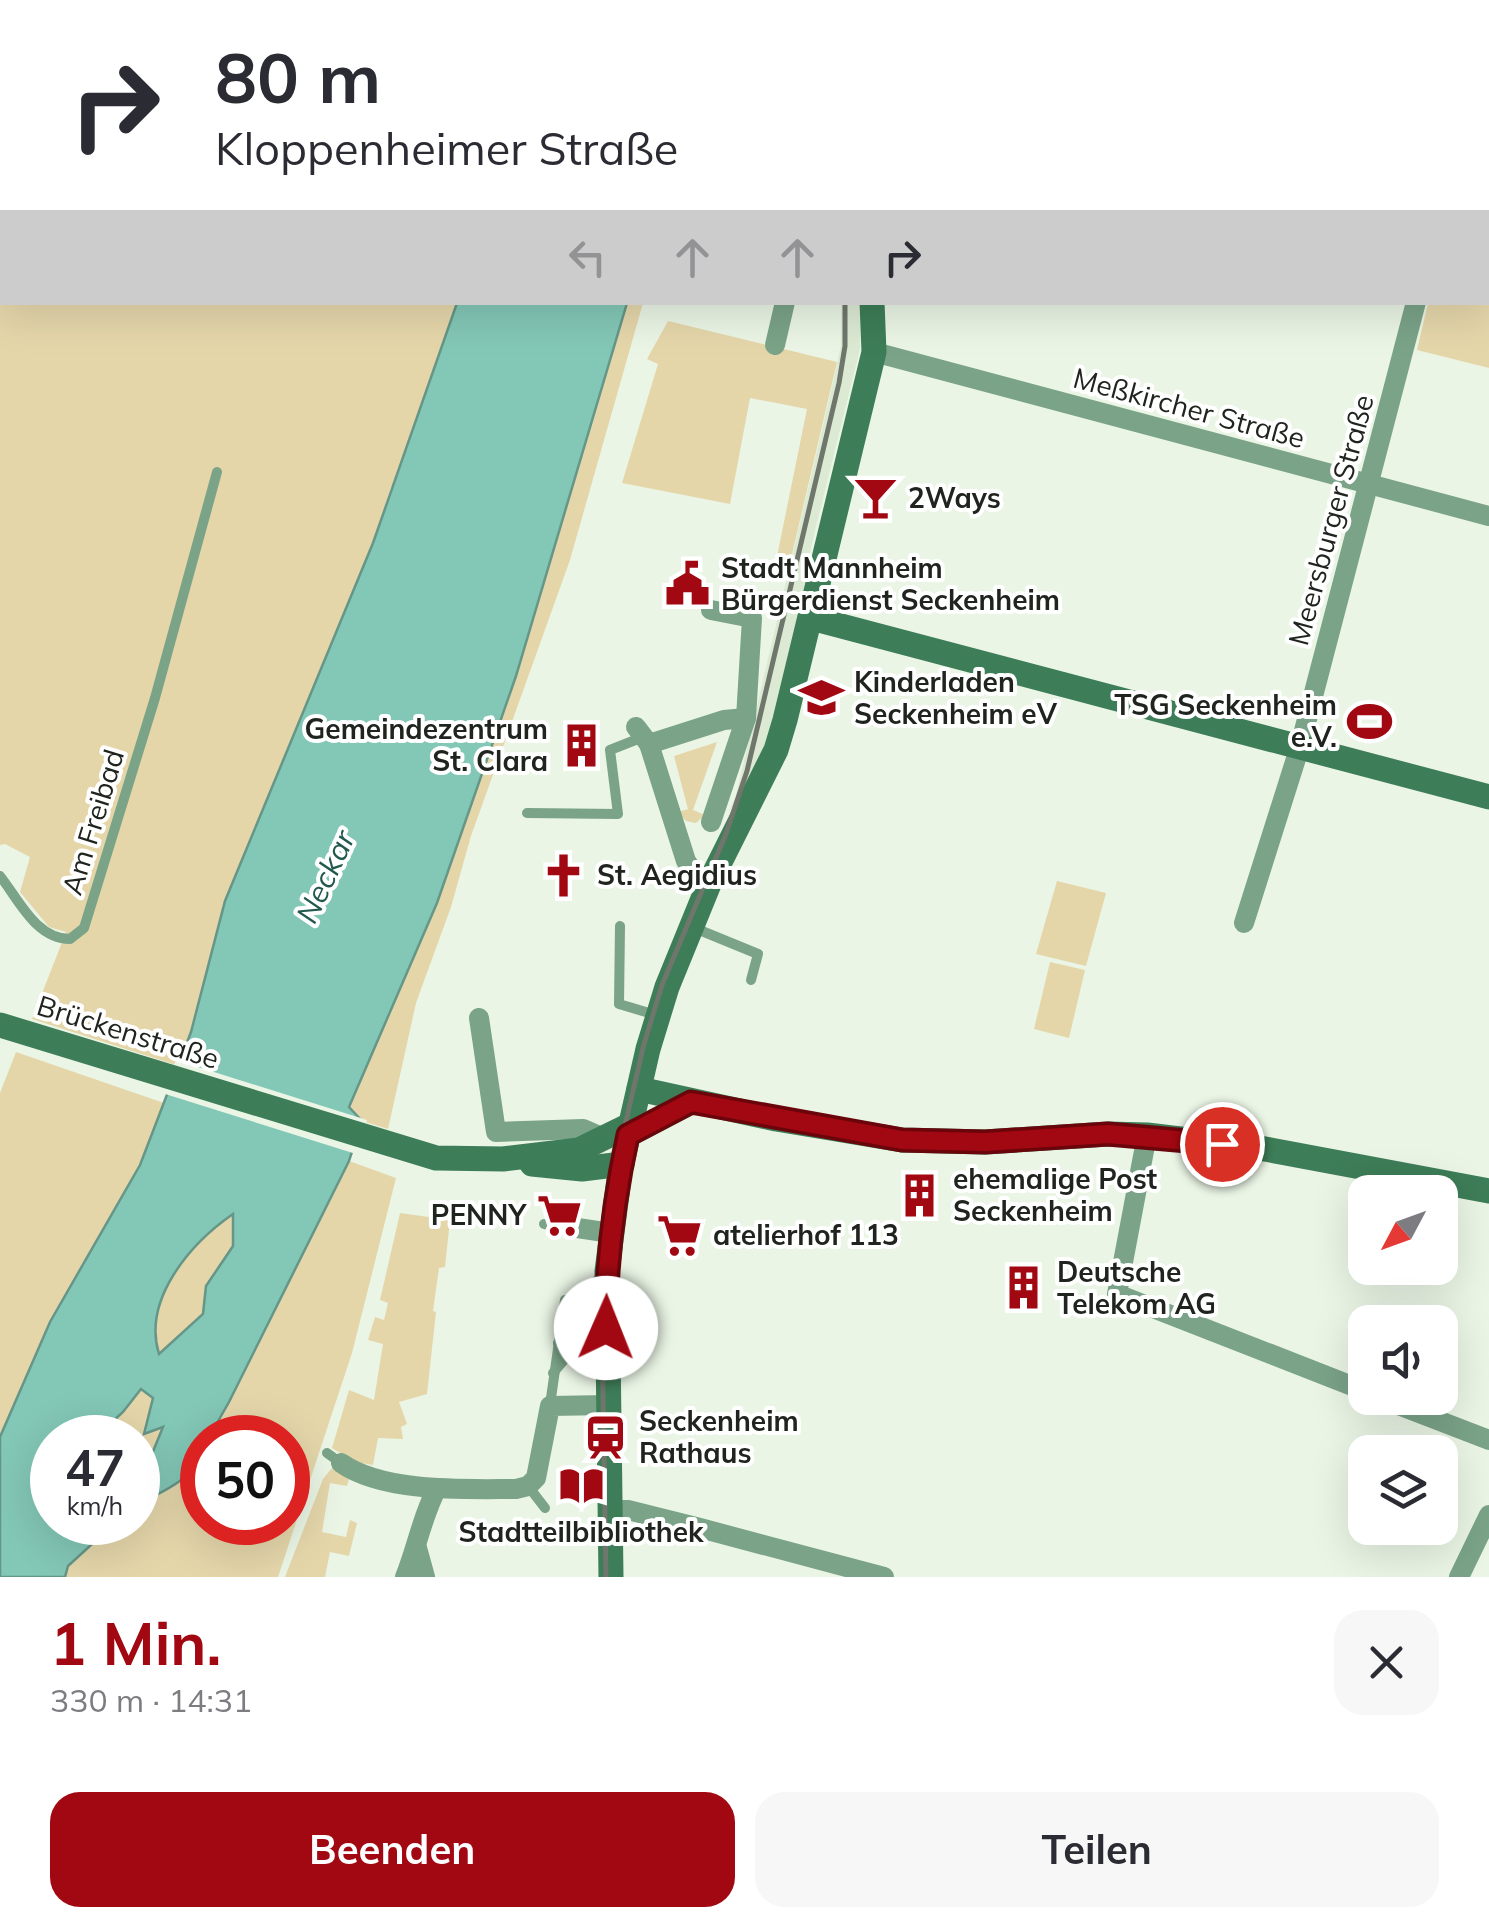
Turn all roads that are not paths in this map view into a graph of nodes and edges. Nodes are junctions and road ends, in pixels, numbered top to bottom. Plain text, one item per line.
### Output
1 (783, 305) edge
2 (872, 305) edge
3 (887, 305) edge
4 (1415, 305) edge
5 (774, 344) dead end
6 (874, 352) junction
7 (217, 472) dead end
8 (1368, 484) junction
9 (1489, 516) edge
10 (711, 610) dead end
11 (812, 618) junction
12 (746, 718) junction
13 (643, 736) junction
14 (1300, 746) junction
15 (1489, 797) edge
16 (527, 813) dead end
17 (721, 830) junction
18 (678, 831) junction
19 (0, 876) edge
20 (710, 884) junction
21 (1244, 922) dead end
22 (620, 926) dead end
23 (691, 926) junction
24 (751, 980) dead end
25 (657, 1016) junction
26 (479, 1018) dead end
27 (0, 1025) edge
28 (639, 1089) junction
29 (691, 1102) junction
30 (564, 1128) junction
31 (621, 1133) junction
32 (1146, 1136) junction
33 (604, 1172) junction
34 (1489, 1191) edge
35 (552, 1225) dead end
36 (611, 1233) junction
37 (606, 1291) junction
38 (564, 1300) dead end
39 (563, 1316) junction
40 (558, 1344) junction
41 (553, 1373) junction
42 (1348, 1385) edge
43 (606, 1404) junction
44 (550, 1406) junction
45 (1424, 1415) edge
46 (1489, 1440) edge
47 (334, 1458) dead end
48 (528, 1486) junction
49 (437, 1488) junction
50 (545, 1508) dead end
51 (609, 1510) junction
52 (1489, 1515) edge
53 (416, 1548) junction
54 (405, 1577) edge
55 (425, 1577) edge
56 (611, 1577) edge
57 (884, 1577) edge
58 (1459, 1577) edge

1 - 5 street
2 - 6 main road
3 - 6 main road
4 - 8 street, Meersburger Straße
6 - 8 street, Meßkircher Straße
6 - 11 main road
7 - 19 lane, Am Freibad
8 - 9 street, Meßkircher Straße
8 - 14 street, Meersburger Straße
10 - 12 street
11 - 14 main road
11 - 17 main road
12 - 13 street
12 - 17 street
13 - 16 lane
13 - 18 street
14 - 15 main road
14 - 21 street, Meersburger Straße
17 - 18 street
17 - 20 main road
18 - 20 street
20 - 23 main road
22 - 25 lane
23 - 24 lane
23 - 25 main road
25 - 28 main road
26 - 30 street
27 - 33 main road, Brückenstraße
28 - 29 main road
28 - 31 main road
29 - 31 main road
29 - 32 main road
30 - 31 street
30 - 33 street
31 - 33 main road
31 - 33 main road
32 - 34 main road
32 - 42 street
33 - 36 main road
35 - 36 street
36 - 37 main road
37 - 39 lane
37 - 40 lane
37 - 41 lane
37 - 43 main road
38 - 39 lane
39 - 40 lane
40 - 41 lane
41 - 44 lane
43 - 44 street
43 - 51 main road
44 - 48 street
45 - 46 street
47 - 49 street
48 - 49 street
48 - 50 lane
49 - 53 street
51 - 56 main road
51 - 57 street
52 - 58 street
53 - 54 street
53 - 55 street

